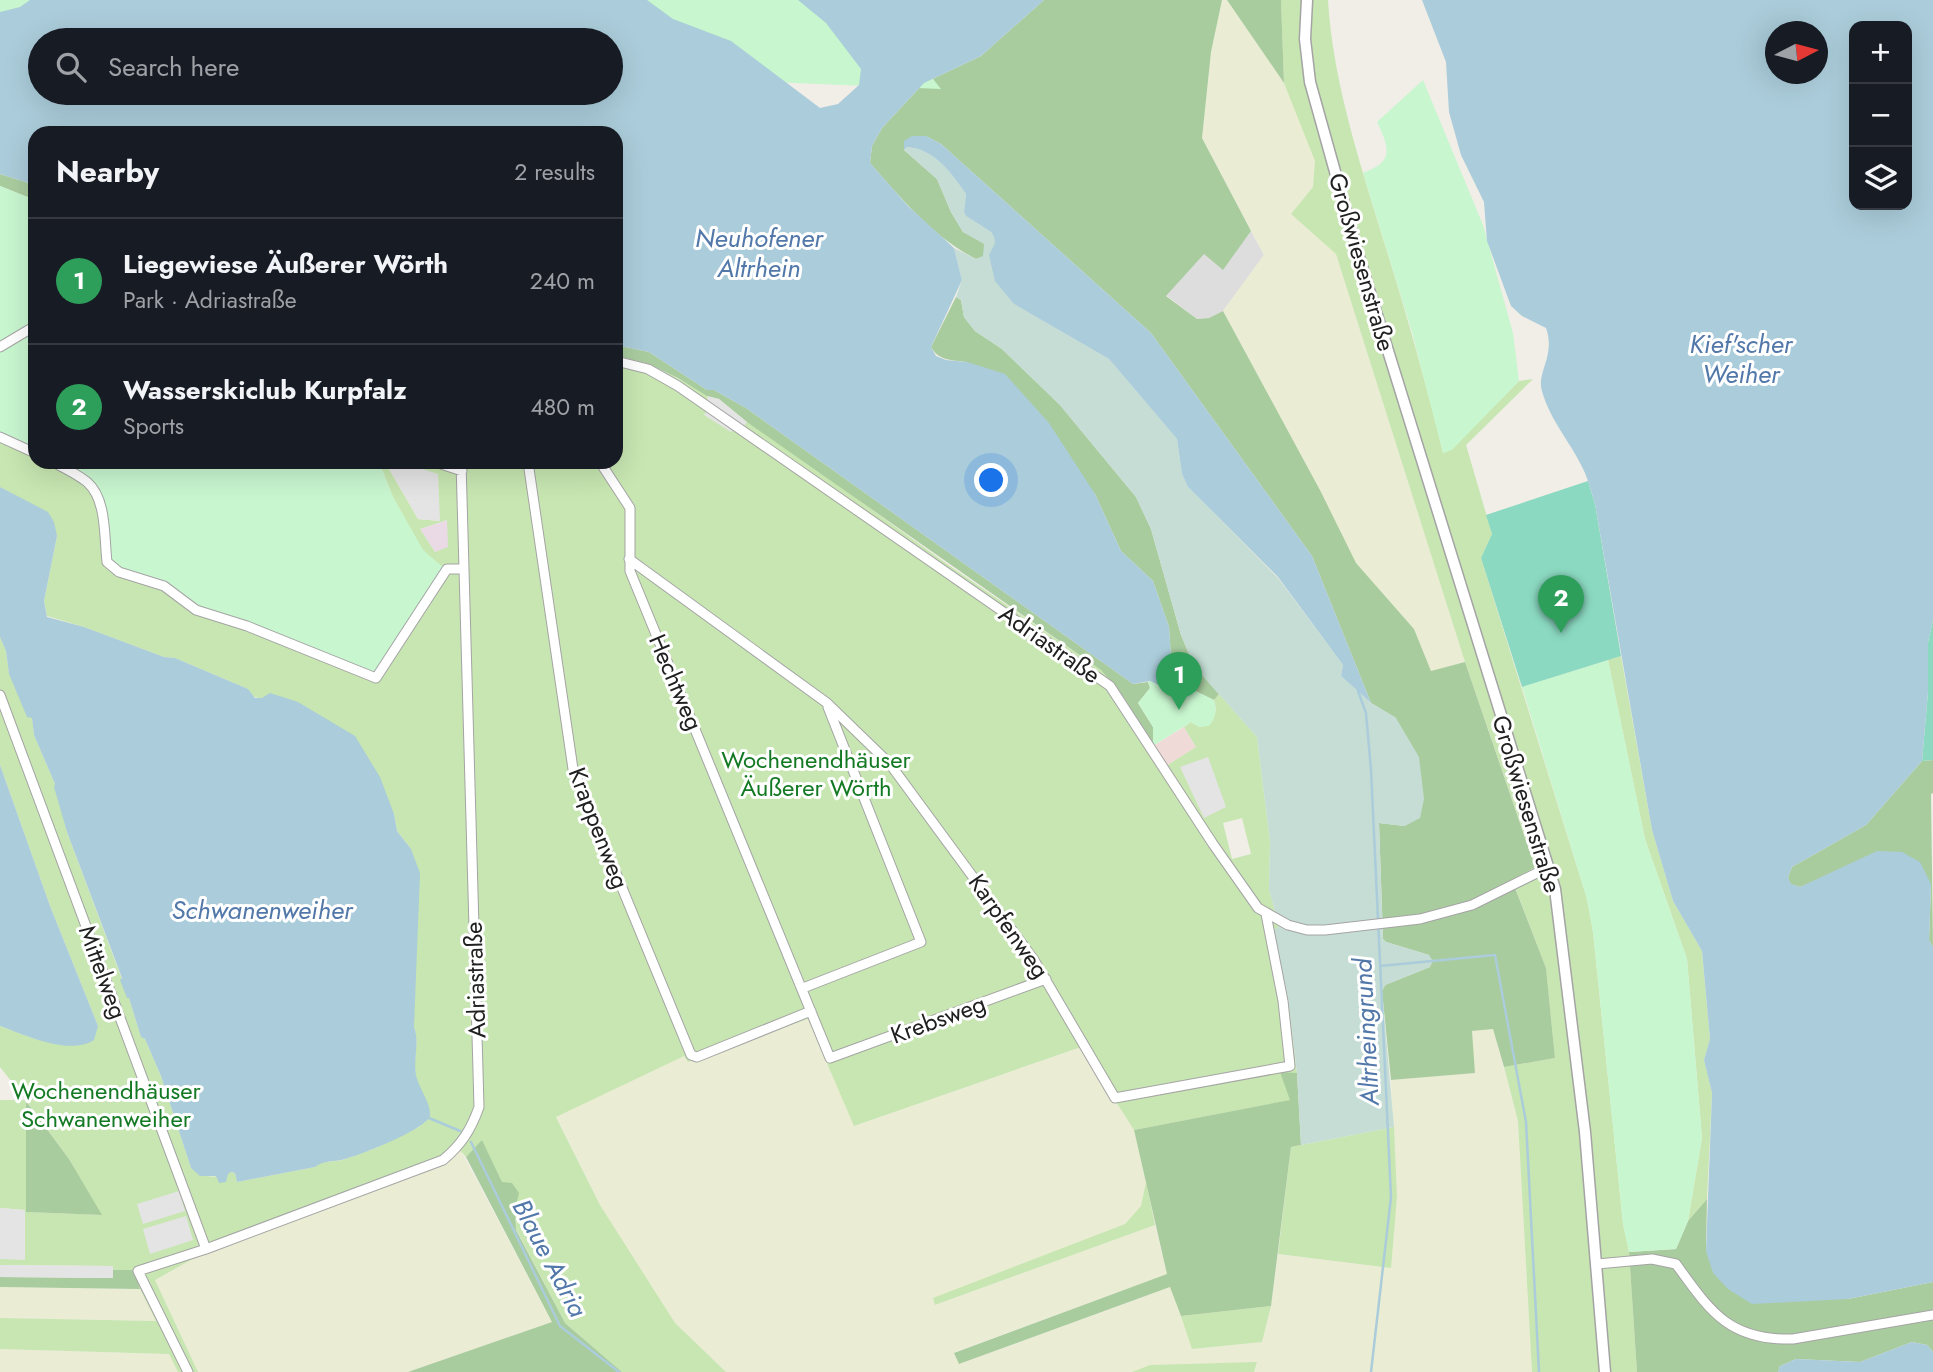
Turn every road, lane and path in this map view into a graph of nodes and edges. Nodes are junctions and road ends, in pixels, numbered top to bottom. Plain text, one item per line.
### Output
1 (1307, 0) edge
2 (28, 330) edge
3 (0, 346) edge
4 (623, 363) edge
5 (0, 437) edge
6 (28, 450) edge
7 (65, 469) edge
8 (462, 469) edge
9 (529, 469) edge
10 (605, 469) edge
11 (629, 559) junction
12 (464, 569) junction
13 (0, 695) edge
14 (827, 703) junction
15 (1549, 867) junction
16 (1266, 914) junction
17 (1046, 979) junction
18 (803, 988) junction
19 (811, 1011) junction
20 (830, 1058) joint
21 (205, 1249) junction
22 (1597, 1264) junction
23 (1933, 1315) edge
24 (188, 1372) edge
25 (1605, 1372) edge

1 - 15 street, Großwiesenstraße
2 - 3 street
4 - 16 street, Adriastraße
5 - 6 street
7 - 12 street
8 - 12 street, Adriastraße
9 - 19 street, Krappenweg
10 - 11 street, Hechtweg
11 - 14 street, Karpfenweg
11 - 18 street, Hechtweg
12 - 21 street, Adriastraße
13 - 21 street, Mittelweg
14 - 17 street, Karpfenweg
14 - 18 street
15 - 16 street, Adriastraße
15 - 22 street, Großwiesenstraße
16 - 17 street, Karpfenweg
17 - 20 street, Krebsweg
18 - 19 street, Hechtweg
19 - 20 street, Hechtweg
21 - 24 street, Adriastraße
22 - 23 street
22 - 25 street, Großwiesenstraße

